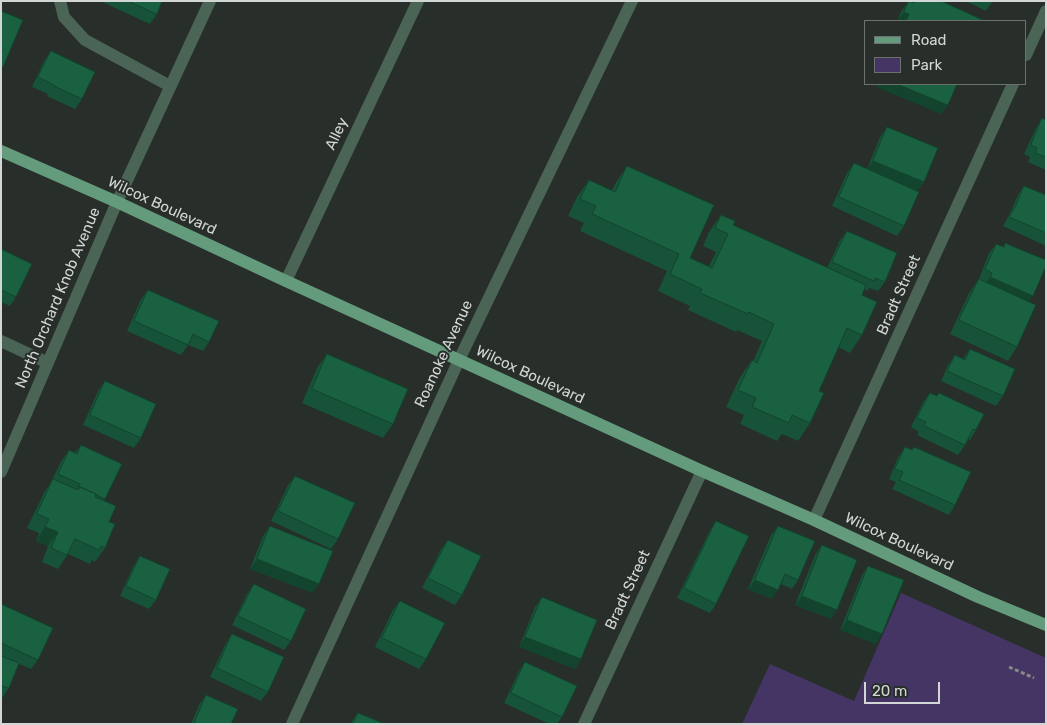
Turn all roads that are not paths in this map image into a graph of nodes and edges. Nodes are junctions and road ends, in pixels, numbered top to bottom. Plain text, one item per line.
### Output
1 (60, 1) edge
2 (210, 1) edge
3 (418, 1) edge
4 (632, 1) edge
5 (1046, 11) edge
6 (1027, 53) edge
7 (1013, 85) edge
8 (170, 86) junction
9 (1, 151) edge
10 (117, 202) junction
11 (286, 281) junction
12 (1, 341) edge
13 (459, 360) junction
14 (48, 363) junction
15 (702, 471) junction
16 (1, 472) edge
17 (814, 520) junction
18 (1046, 625) edge
19 (292, 724) edge
20 (584, 724) edge

1 - 8 street
2 - 8 street, North Orchard Knob Avenue
3 - 11 street, Alley
4 - 13 street, Roanoke Avenue
5 - 6 street
7 - 17 street, Bradt Street
8 - 10 street, North Orchard Knob Avenue
9 - 10 main road, Wilcox Boulevard
10 - 11 main road, Wilcox Boulevard
10 - 14 street, North Orchard Knob Avenue
11 - 13 main road, Wilcox Boulevard
12 - 14 street
13 - 15 main road, Wilcox Boulevard
13 - 19 street, Roanoke Avenue
14 - 16 street, North Orchard Knob Avenue
15 - 17 main road, Wilcox Boulevard
15 - 20 street, Bradt Street
17 - 18 main road, Wilcox Boulevard

